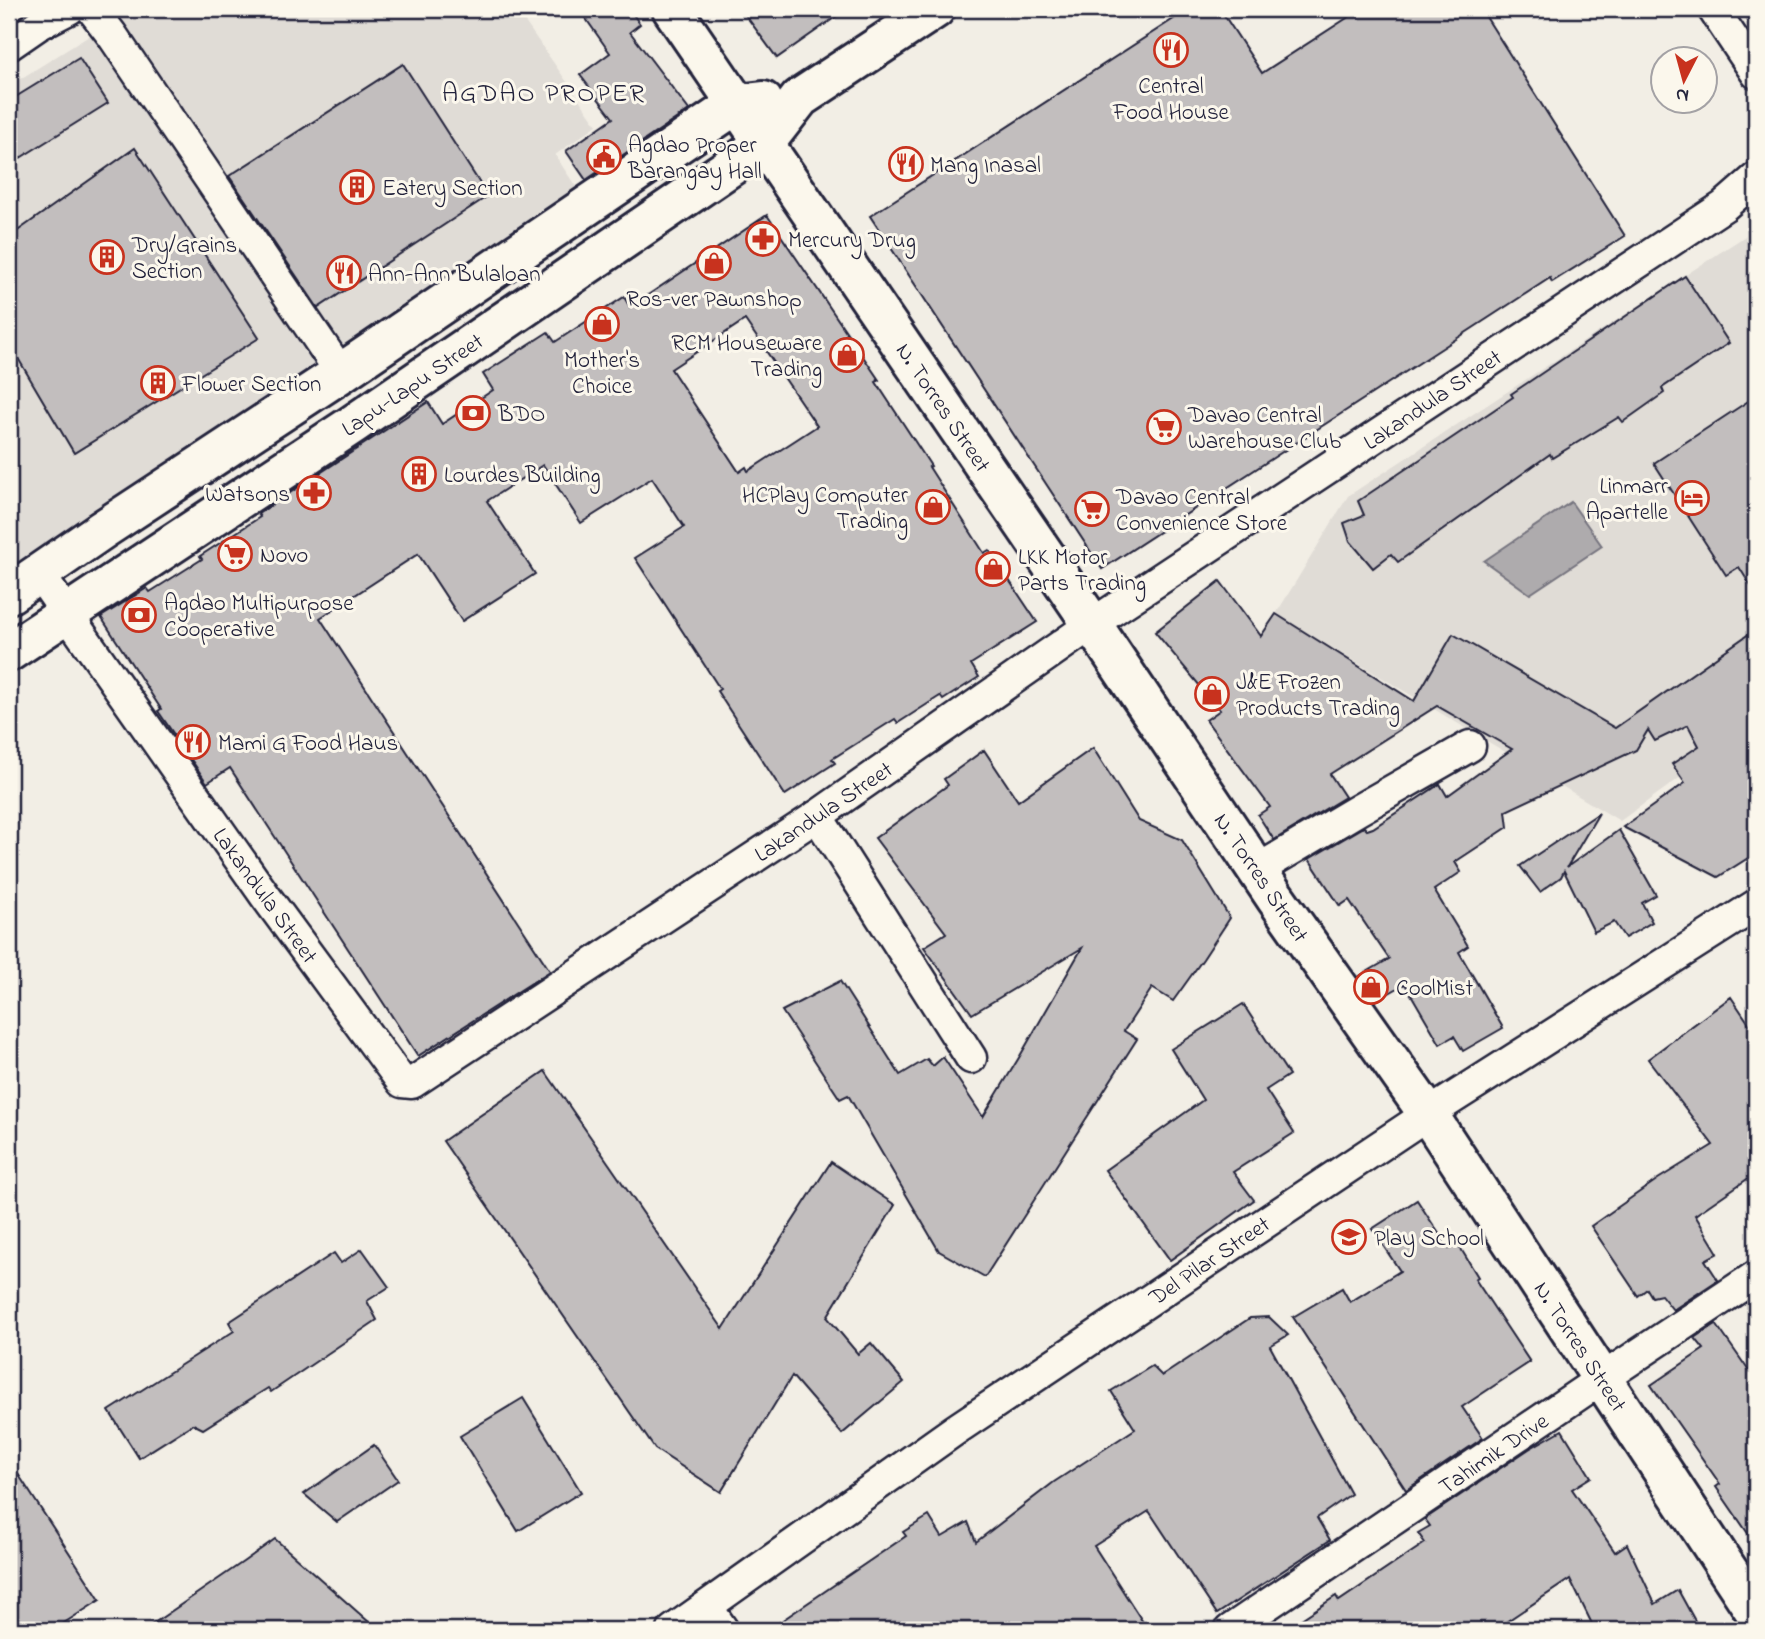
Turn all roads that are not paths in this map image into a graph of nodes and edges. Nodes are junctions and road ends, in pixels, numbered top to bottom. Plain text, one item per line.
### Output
1 (69, 9) edge
2 (92, 9) edge
3 (672, 9) edge
4 (935, 9) edge
5 (1713, 9) edge
6 (9, 45) edge
7 (1756, 73) edge
8 (800, 98) junction
9 (737, 104) junction
10 (765, 143) junction
11 (1756, 178) edge
12 (341, 373) junction
13 (24, 584) edge
14 (67, 614) junction
15 (1092, 624) junction
16 (9, 652) edge
17 (1470, 746) dead end
18 (817, 816) junction
19 (1257, 870) junction
20 (1756, 905) edge
21 (971, 1058) dead end
22 (1428, 1114) junction
23 (1756, 1276) edge
24 (1603, 1378) junction
25 (1756, 1613) edge
26 (715, 1619) edge
27 (673, 1630) edge
28 (1230, 1630) edge

1 - 6 street
2 - 12 street
3 - 9 street, N. Torres Street
4 - 8 street, Lapu-Lapu Street
5 - 7 street
8 - 9 street, Lapu-Lapu Street
8 - 10 street, Lapu-Lapu Street
9 - 10 street, N. Torres Street
9 - 12 street, Lapu-Lapu Street
10 - 14 street, Lapu-Lapu Street
10 - 15 street, N. Torres Street
11 - 15 street, Lakandula Street
12 - 13 street, Lapu-Lapu Street
13 - 14 street, Lakandula Street
14 - 16 street, Lapu-Lapu Street
14 - 18 street, Lakandula Street
15 - 18 street, Lakandula Street
15 - 19 street, N. Torres Street
17 - 19 street
18 - 21 street
19 - 22 street, N. Torres Street
20 - 22 street, Del Pilar Street
22 - 24 street, N. Torres Street
22 - 26 street, Del Pilar Street
23 - 24 street, Tahimik Drive
24 - 25 street, N. Torres Street
24 - 28 street, Tahimik Drive
26 - 27 street, Del Pilar Street

